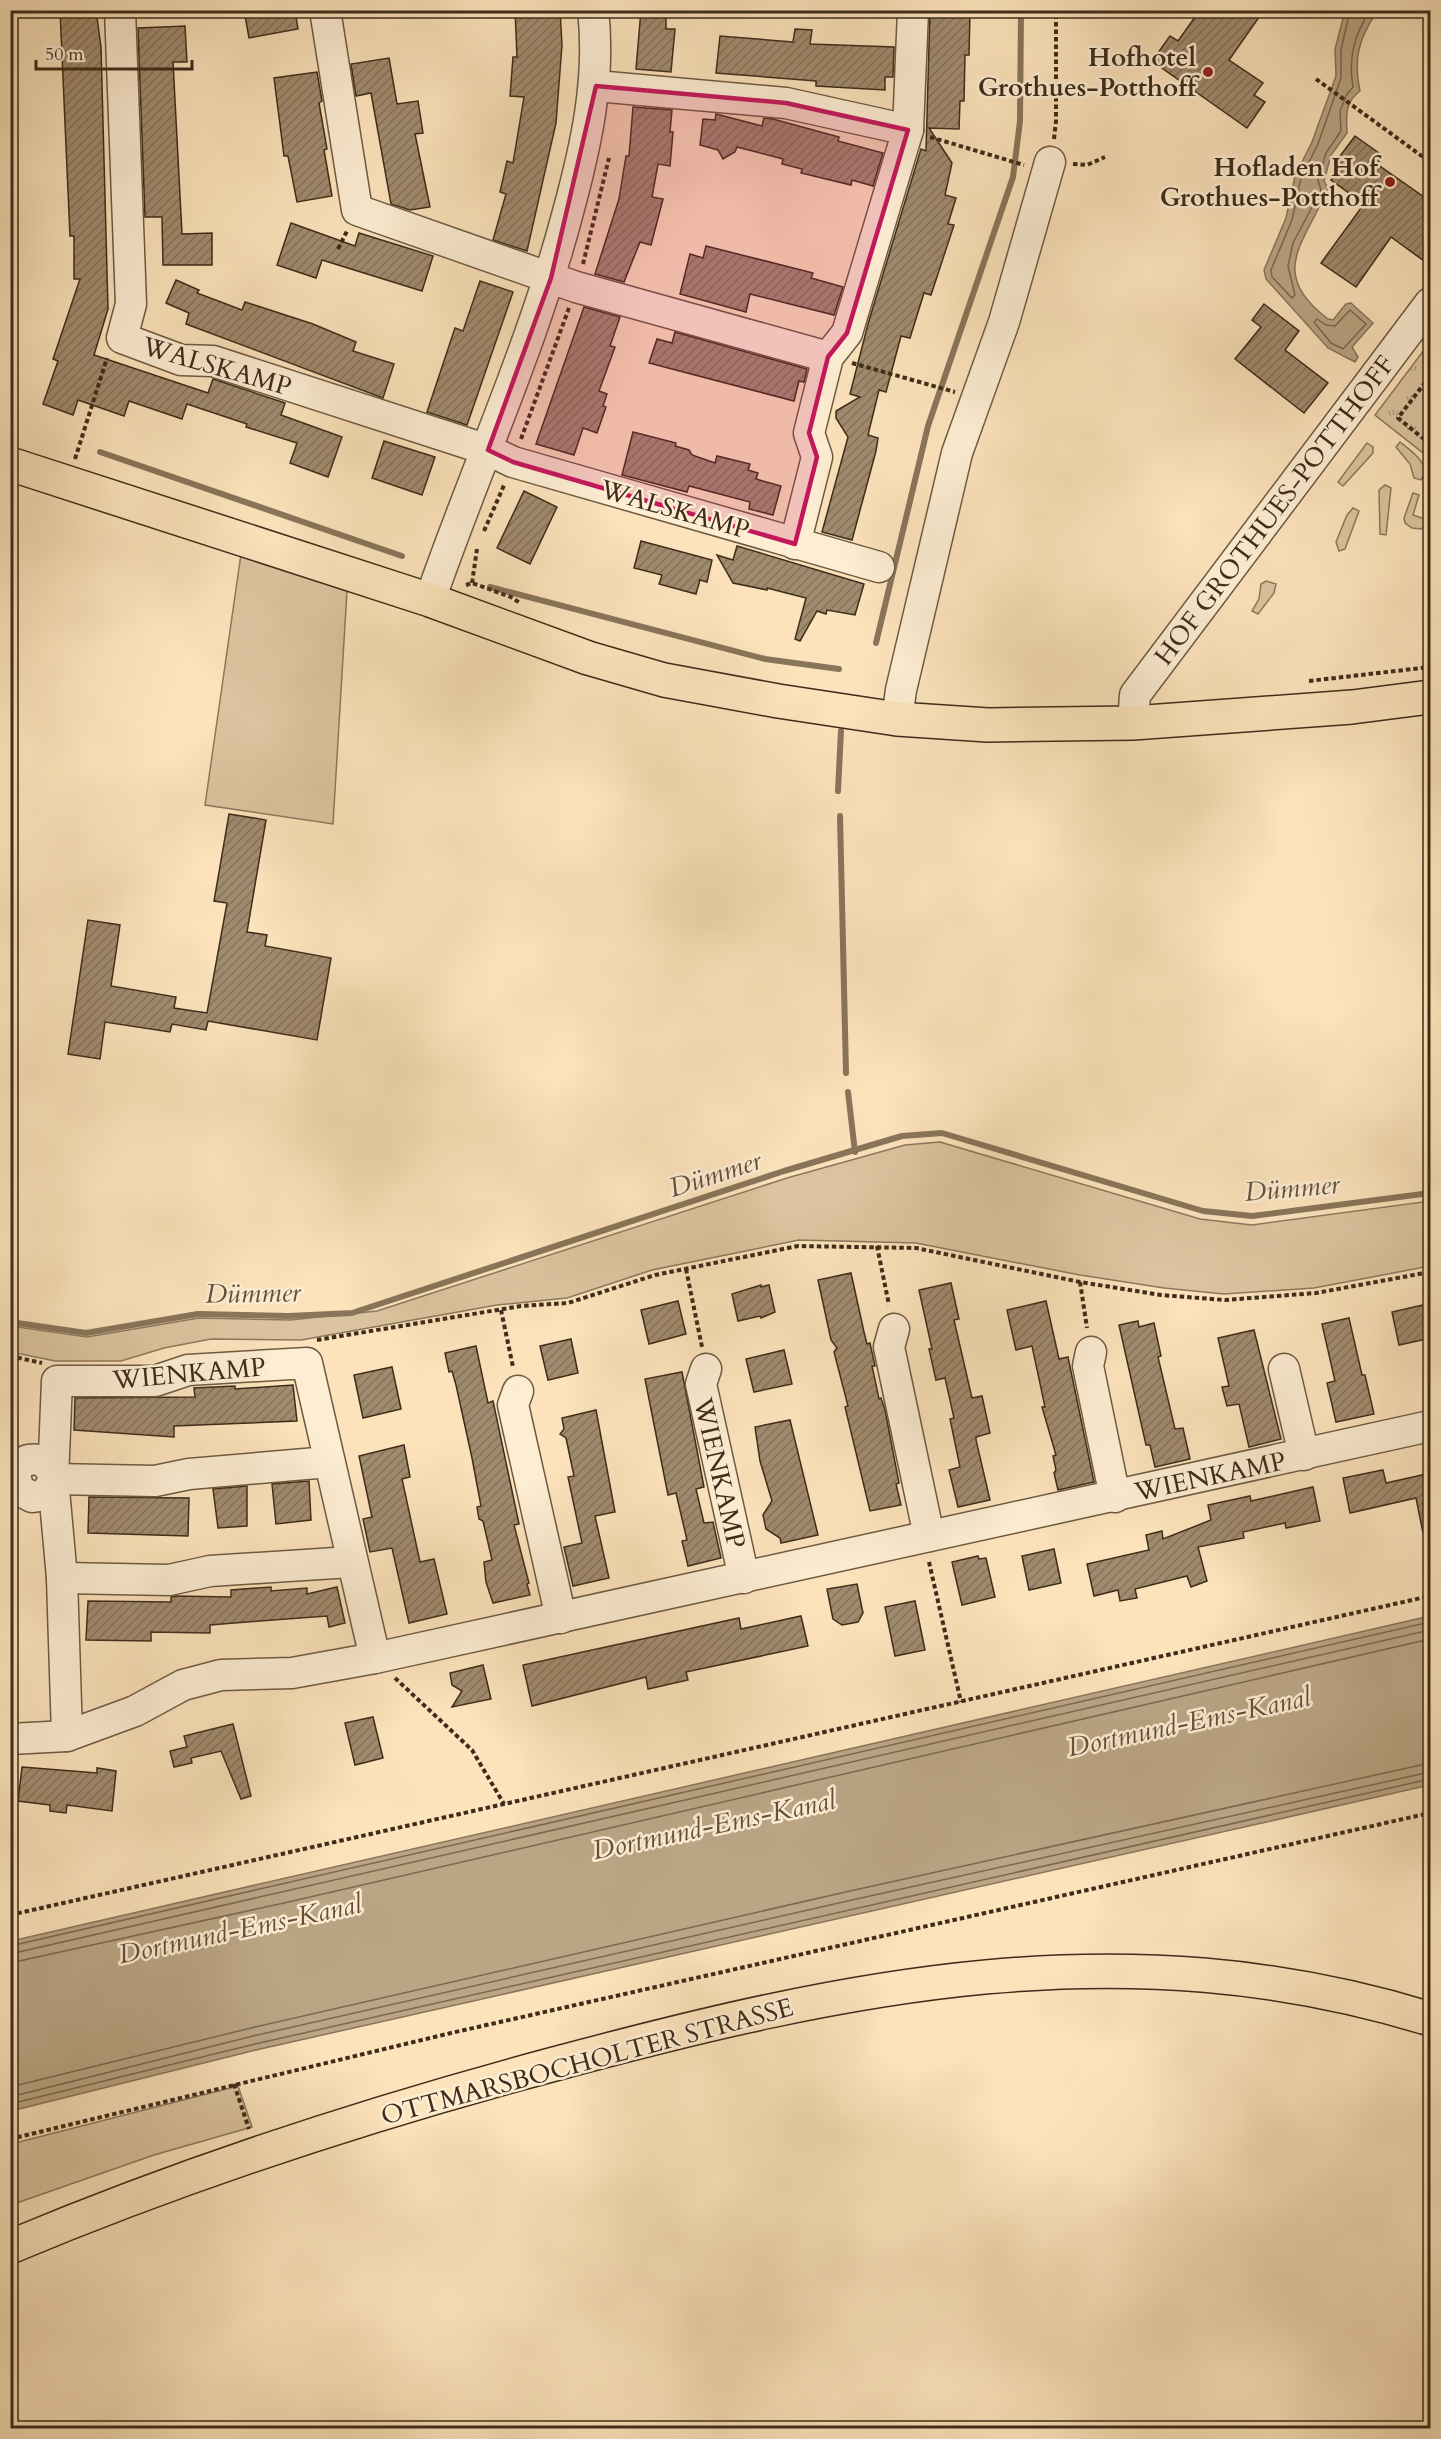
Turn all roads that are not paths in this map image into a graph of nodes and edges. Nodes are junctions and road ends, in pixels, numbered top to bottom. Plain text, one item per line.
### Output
1 (120, 10) edge
2 (325, 10) edge
3 (593, 10) edge
4 (913, 10) edge
5 (596, 86) junction
6 (908, 130) junction
7 (1041, 164) road end
8 (551, 278) junction
9 (1431, 303) edge
10 (828, 357) junction
11 (488, 450) junction
12 (10, 464) edge
13 (795, 544) junction
14 (879, 567) dead end
15 (434, 589) junction
16 (1431, 697) edge
17 (897, 719) junction
18 (1133, 723) junction
19 (894, 1329) road end
20 (1091, 1352) road end
21 (706, 1368) road end
22 (1284, 1368) dead end
23 (518, 1391) road end
24 (1431, 1426) edge
25 (1304, 1455) junction
26 (20, 1459) edge
27 (329, 1462) junction
28 (53, 1479) junction
29 (1115, 1497) junction
30 (926, 1537) junction
31 (351, 1562) junction
32 (62, 1578) junction
33 (744, 1578) junction
34 (561, 1618) junction
35 (375, 1658) junction
36 (67, 1736) junction
37 (10, 1739) edge
38 (1431, 2019) edge
39 (10, 2247) edge

1 - 11 street, WALSKAMP
2 - 8 street
3 - 5 street
4 - 6 street
5 - 6 street
5 - 8 street
6 - 10 street
7 - 17 street
8 - 10 street
8 - 11 street
9 - 18 street, HOF GROTHUES-POTTHOFF
10 - 13 street
11 - 13 street, WALSKAMP
11 - 15 street
12 - 15 main road
13 - 14 street, WALSKAMP
15 - 17 main road
16 - 18 main road
17 - 18 main road
19 - 30 street
20 - 29 street, WIENKAMP
21 - 33 street, WIENKAMP
22 - 25 street, WIENKAMP
23 - 34 street
24 - 25 street, WIENKAMP
25 - 29 street, WIENKAMP
26 - 28 street
27 - 28 street
27 - 28 street, WIENKAMP
27 - 31 street, WIENKAMP
28 - 32 street
29 - 30 street, WIENKAMP
30 - 33 street, WIENKAMP
31 - 32 street
31 - 35 street, WIENKAMP
32 - 36 street
33 - 34 street, WIENKAMP
34 - 35 street, WIENKAMP
35 - 36 street
36 - 37 street
38 - 39 main road, OTTMARSBOCHOLTER STRASSE

